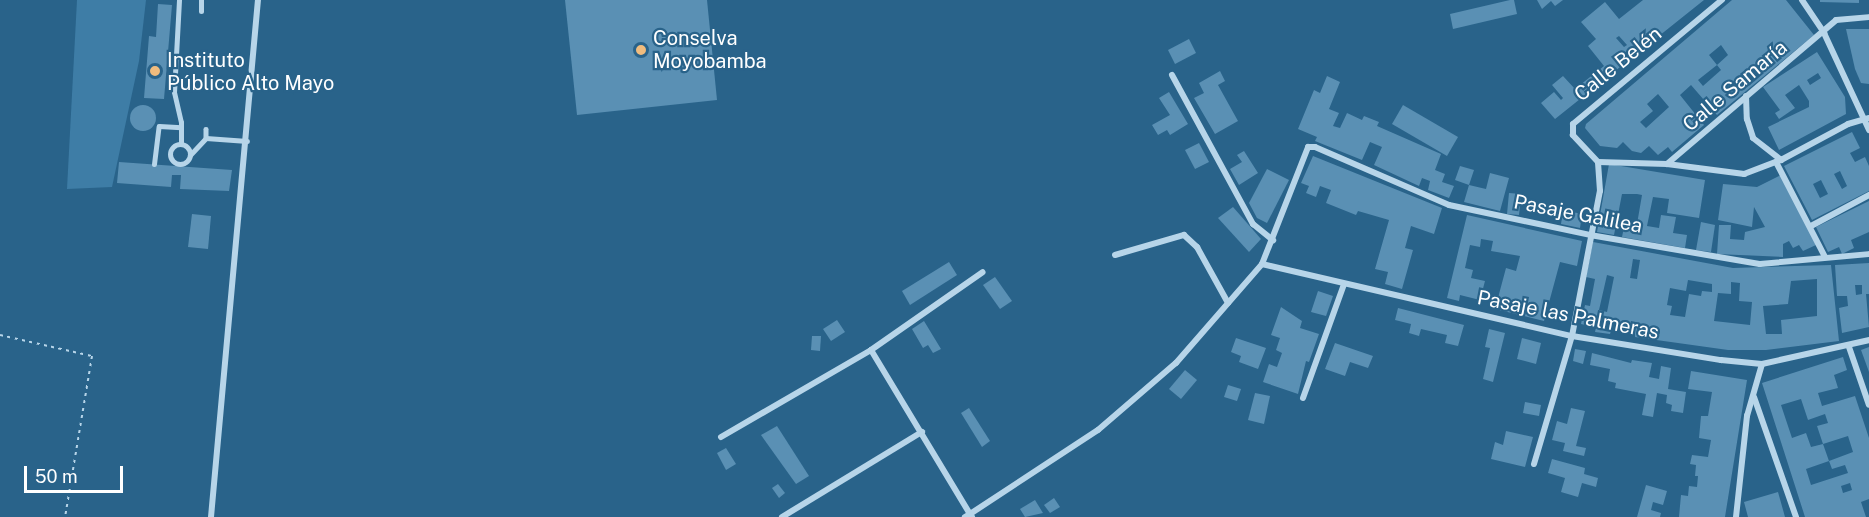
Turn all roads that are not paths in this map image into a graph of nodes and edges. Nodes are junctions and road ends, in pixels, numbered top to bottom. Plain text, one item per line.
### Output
1 (178, 0) edge
2 (201, 0) edge
3 (258, 0) edge
4 (1722, 0) edge
5 (1802, 0) edge
6 (201, 11) dead end
7 (1869, 17) edge
8 (1824, 33) junction
9 (1172, 75) dead end
10 (1746, 96) junction
11 (1866, 118) edge
12 (181, 127) junction
13 (206, 129) dead end
14 (1869, 130) edge
15 (206, 138) junction
16 (247, 141) junction
17 (180, 143) junction
18 (190, 155) junction
19 (1778, 161) junction
20 (1598, 162) junction
21 (154, 164) dead end
22 (1667, 164) junction
23 (1869, 195) edge
24 (1811, 226) junction
25 (1590, 235) junction
26 (1273, 240) junction
27 (1869, 254) edge
28 (1115, 255) dead end
29 (1825, 257) junction
30 (1262, 264) junction
31 (983, 272) dead end
32 (1344, 284) junction
33 (1228, 303) junction
34 (1572, 336) junction
35 (1869, 340) edge
36 (1849, 347) junction
37 (871, 350) junction
38 (1762, 364) junction
39 (1753, 397) junction
40 (1303, 398) dead end
41 (1869, 405) edge
42 (922, 432) junction
43 (721, 437) dead end
44 (1534, 464) dead end
45 (969, 516) edge
46 (211, 517) edge
47 (782, 517) edge
48 (1736, 517) edge
49 (1796, 517) edge

1 - 12 street
2 - 6 street
3 - 16 street
4 - 20 street, Calle Belén
5 - 8 street
7 - 8 street, Calle Samaría
8 - 10 street, Calle Samaría
8 - 11 street
9 - 26 street
10 - 19 street
10 - 22 street, Calle Samaría
11 - 14 street
11 - 19 street
12 - 17 street
12 - 21 street
13 - 15 lane
15 - 16 lane
15 - 18 street
16 - 46 street
17 - 18 street
17 - 18 street
19 - 22 street
19 - 24 street
20 - 22 street
20 - 25 street
23 - 24 street
24 - 29 street
25 - 26 street, Pasaje Galilea
25 - 29 street, Pasaje Galilea
25 - 34 street
26 - 30 street
27 - 29 street, Pasaje Galilea
28 - 33 street
30 - 32 street, Pasaje las Palmeras
30 - 33 street
31 - 37 street
32 - 34 street, Pasaje las Palmeras
32 - 40 street
33 - 45 street
34 - 38 street, Pasaje las Palmeras
34 - 44 street
35 - 36 street, Pasaje las Palmeras
36 - 38 street, Pasaje las Palmeras
36 - 41 street
37 - 42 street
37 - 43 street
38 - 39 street
39 - 48 street
39 - 49 street
42 - 45 street
42 - 47 street

